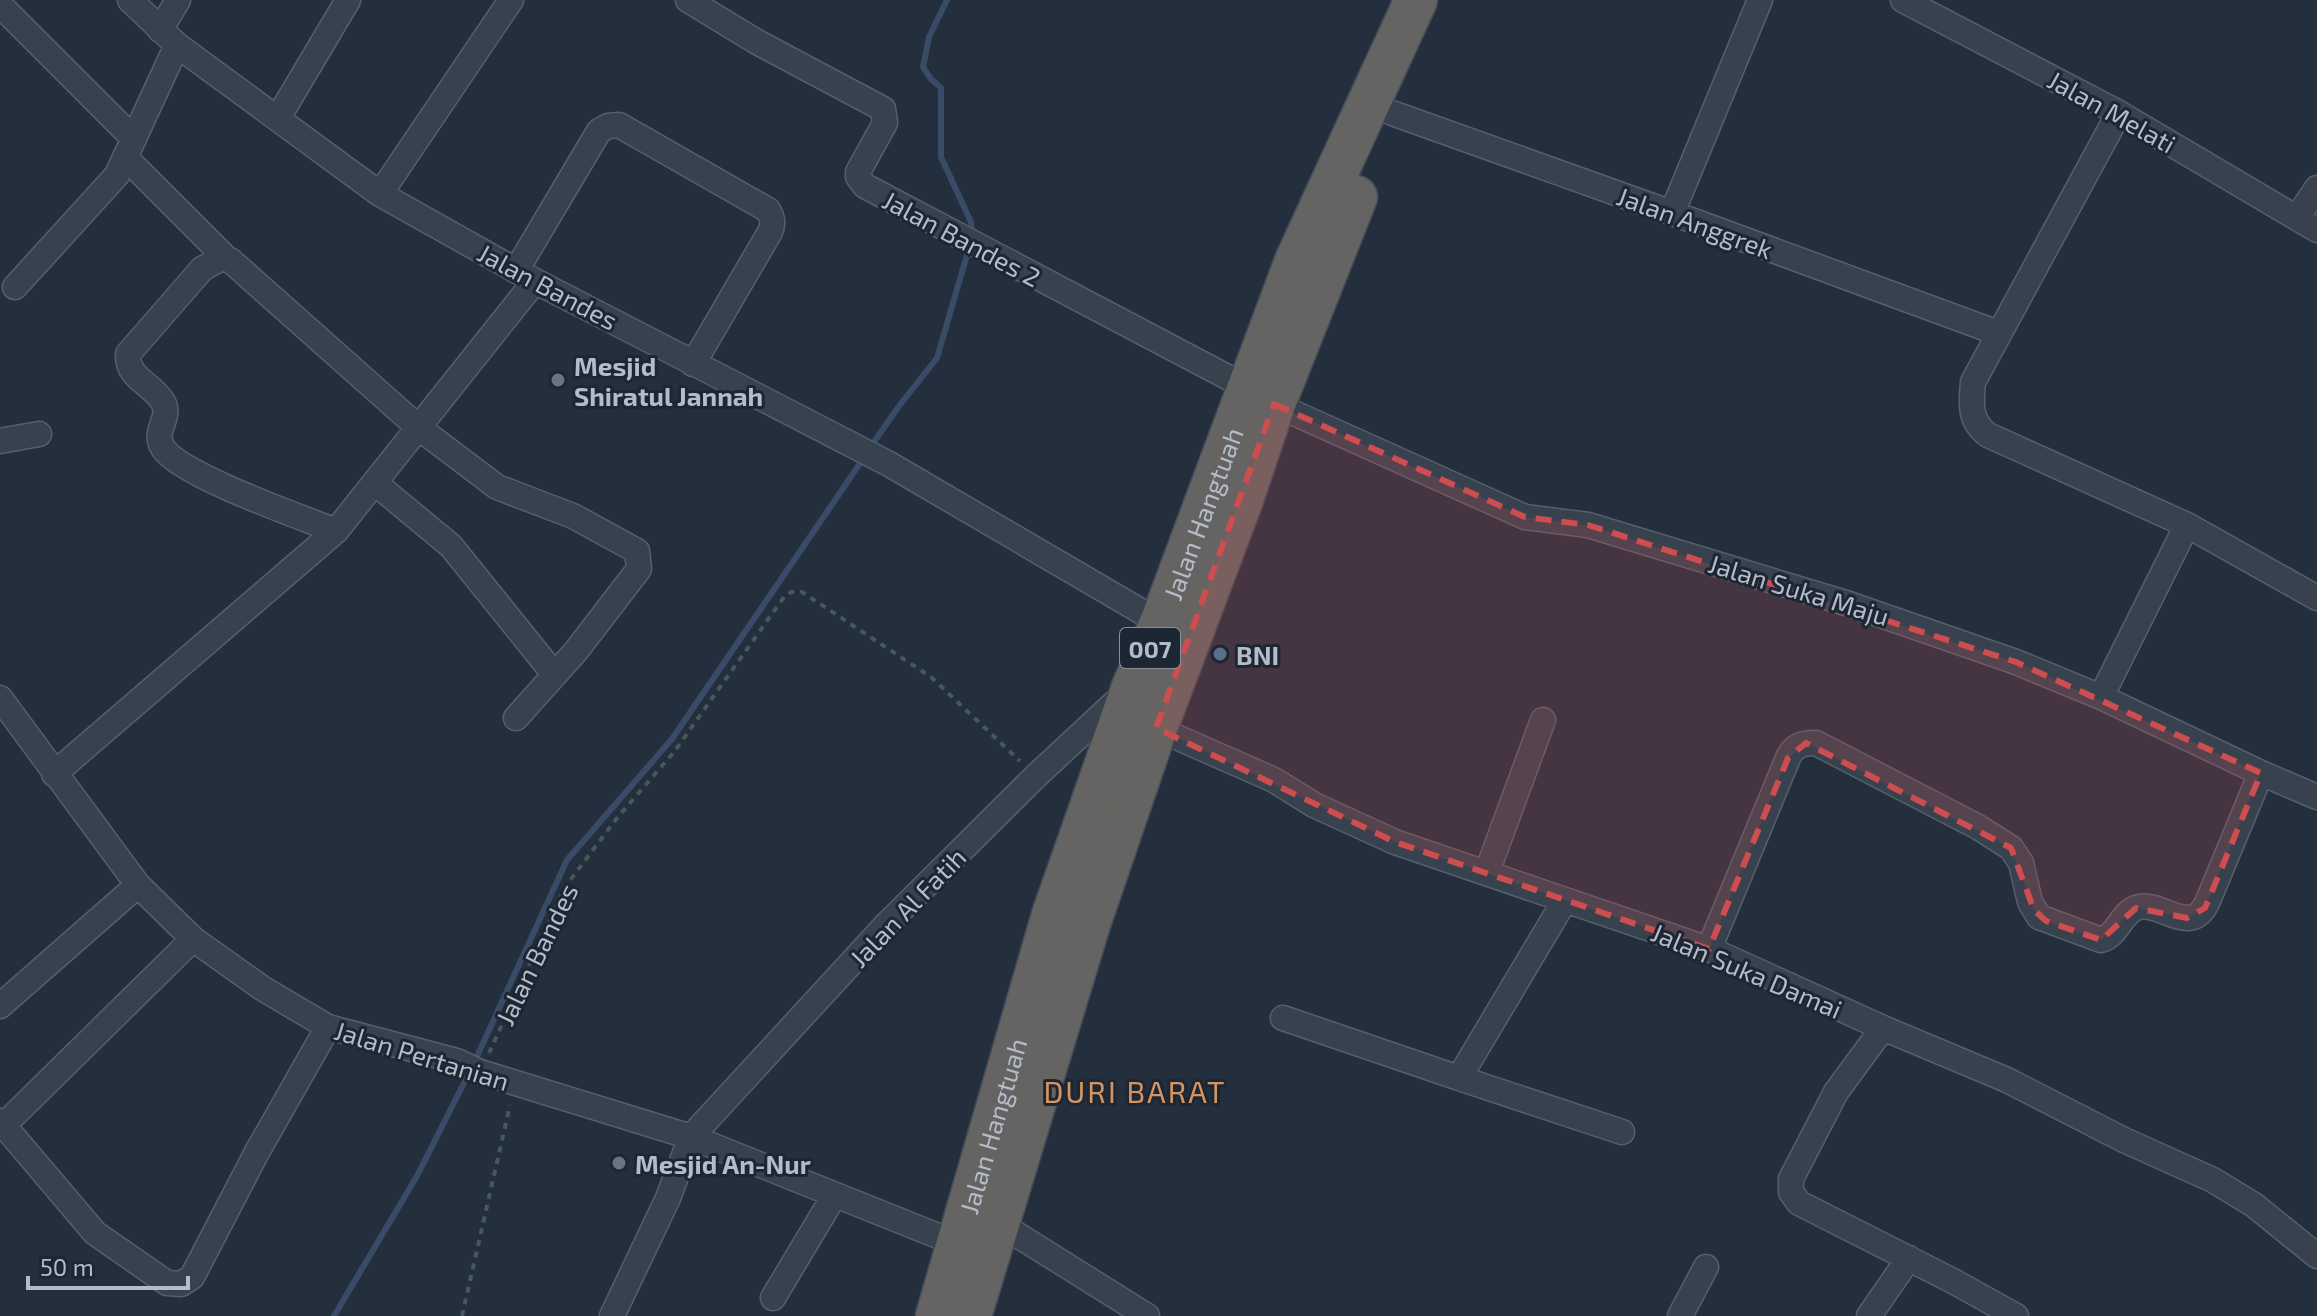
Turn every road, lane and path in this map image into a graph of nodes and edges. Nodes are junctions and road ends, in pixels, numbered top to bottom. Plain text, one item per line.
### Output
1 (130, 0) edge
2 (178, 0) edge
3 (348, 0) edge
4 (511, 0) edge
5 (688, 0) edge
6 (1416, 0) edge
7 (1446, 0) edge
8 (1760, 0) edge
9 (1918, 3) edge
10 (0, 5) edge
11 (168, 37) junction
12 (1392, 113) junction
13 (2119, 113) junction
14 (278, 118) junction
15 (130, 148) junction
16 (2317, 188) edge
17 (380, 194) junction
18 (1672, 213) junction
19 (2307, 224) edge
20 (226, 258) junction
21 (526, 276) junction
22 (15, 287) dead end
23 (1998, 333) junction
24 (693, 364) junction
25 (1262, 397) junction
26 (419, 428) junction
27 (39, 434) dead end
28 (0, 441) edge
29 (375, 483) junction
30 (1226, 496) junction
31 (2187, 525) junction
32 (336, 531) junction
33 (2317, 598) edge
34 (1161, 623) junction
35 (554, 674) junction
36 (1133, 687) junction
37 (2101, 697) junction
38 (0, 698) edge
39 (516, 718) dead end
40 (1543, 720) dead end
41 (8, 728) edge
42 (1156, 728) junction
43 (2261, 773) junction
44 (54, 774) junction
45 (1036, 776) junction
46 (2317, 797) edge
47 (1487, 872) junction
48 (138, 885) junction
49 (1565, 900) junction
50 (193, 939) junction
51 (1709, 949) junction
52 (0, 1006) edge
53 (1283, 1018) dead end
54 (328, 1027) junction
55 (1883, 1028) junction
56 (471, 1067) junction
57 (1459, 1078) junction
58 (515, 1083) junction
59 (2, 1123) edge
60 (1622, 1132) dead end
61 (691, 1137) junction
62 (834, 1196) junction
63 (1000, 1224) junction
64 (958, 1244) junction
65 (2317, 1256) edge
66 (1909, 1258) junction
67 (1706, 1267) dead end
68 (773, 1298) dead end
69 (462, 1316) edge
70 (612, 1316) edge
71 (937, 1316) edge
72 (970, 1316) edge
73 (1147, 1316) edge
74 (1680, 1316) edge
75 (1869, 1316) edge
76 (2016, 1316) edge

1 - 11 street, Jalan Bandes
2 - 11 street
3 - 14 street
4 - 17 street
5 - 25 street, Jalan Bandes 2
6 - 25 highway, Jalan Hangtuah / 007
7 - 12 highway, Jalan Hangtuah / 007
8 - 18 street
9 - 13 street, Jalan Melati
10 - 15 street
11 - 14 street, Jalan Bandes
11 - 15 street
12 - 18 street, Jalan Anggrek
12 - 25 highway, Jalan Hangtuah / 007
13 - 19 street, Jalan Melati
13 - 23 street
14 - 17 street, Jalan Bandes
15 - 20 street
15 - 22 street
16 - 19 street
17 - 21 street, Jalan Bandes
18 - 23 street, Jalan Anggrek
20 - 26 street
20 - 32 street
21 - 24 street, Jalan Bandes
21 - 24 street
21 - 26 street
23 - 31 street
24 - 34 street, Jalan Bandes
25 - 30 highway, Jalan Hangtuah / 007
25 - 37 street, Jalan Suka Maju
26 - 29 street
26 - 35 street
27 - 28 street
29 - 32 street
29 - 35 street
30 - 34 highway, Jalan Hangtuah / 007
30 - 42 highway, Jalan Hangtuah / 007
31 - 33 street
31 - 37 street
32 - 44 street
34 - 36 highway, Jalan Hangtuah / 007
35 - 39 street
36 - 45 street, Jalan Al Fatih
36 - 64 highway, Jalan Hangtuah / 007
37 - 43 street, Jalan Suka Maju
38 - 41 street, Jalan Pertanian
40 - 47 street
41 - 44 street, Jalan Pertanian
42 - 47 street, Jalan Suka Damai
42 - 63 highway, Jalan Hangtuah / 007
43 - 46 street, Jalan Suka Maju
43 - 51 street
44 - 48 street, Jalan Pertanian
45 - 56 path, Jalan Bandes
45 - 61 street, Jalan Al Fatih
47 - 49 street, Jalan Suka Damai
48 - 50 street, Jalan Pertanian
48 - 52 street
49 - 51 street, Jalan Suka Damai
49 - 57 street
50 - 54 street, Jalan Pertanian
50 - 59 street
51 - 55 street, Jalan Suka Damai
53 - 57 street
54 - 56 street, Jalan Pertanian
54 - 59 street
55 - 65 street, Jalan Suka Damai
55 - 66 street
56 - 58 street, Jalan Pertanian
57 - 60 street
58 - 61 street, Jalan Pertanian
58 - 69 path
61 - 62 street, Jalan Pertanian
61 - 70 street
62 - 64 street, Jalan Pertanian
62 - 68 street
63 - 72 highway, Jalan Hangtuah / 007
63 - 73 street
64 - 71 highway, Jalan Hangtuah / 007
66 - 75 street
66 - 76 street
67 - 74 street

